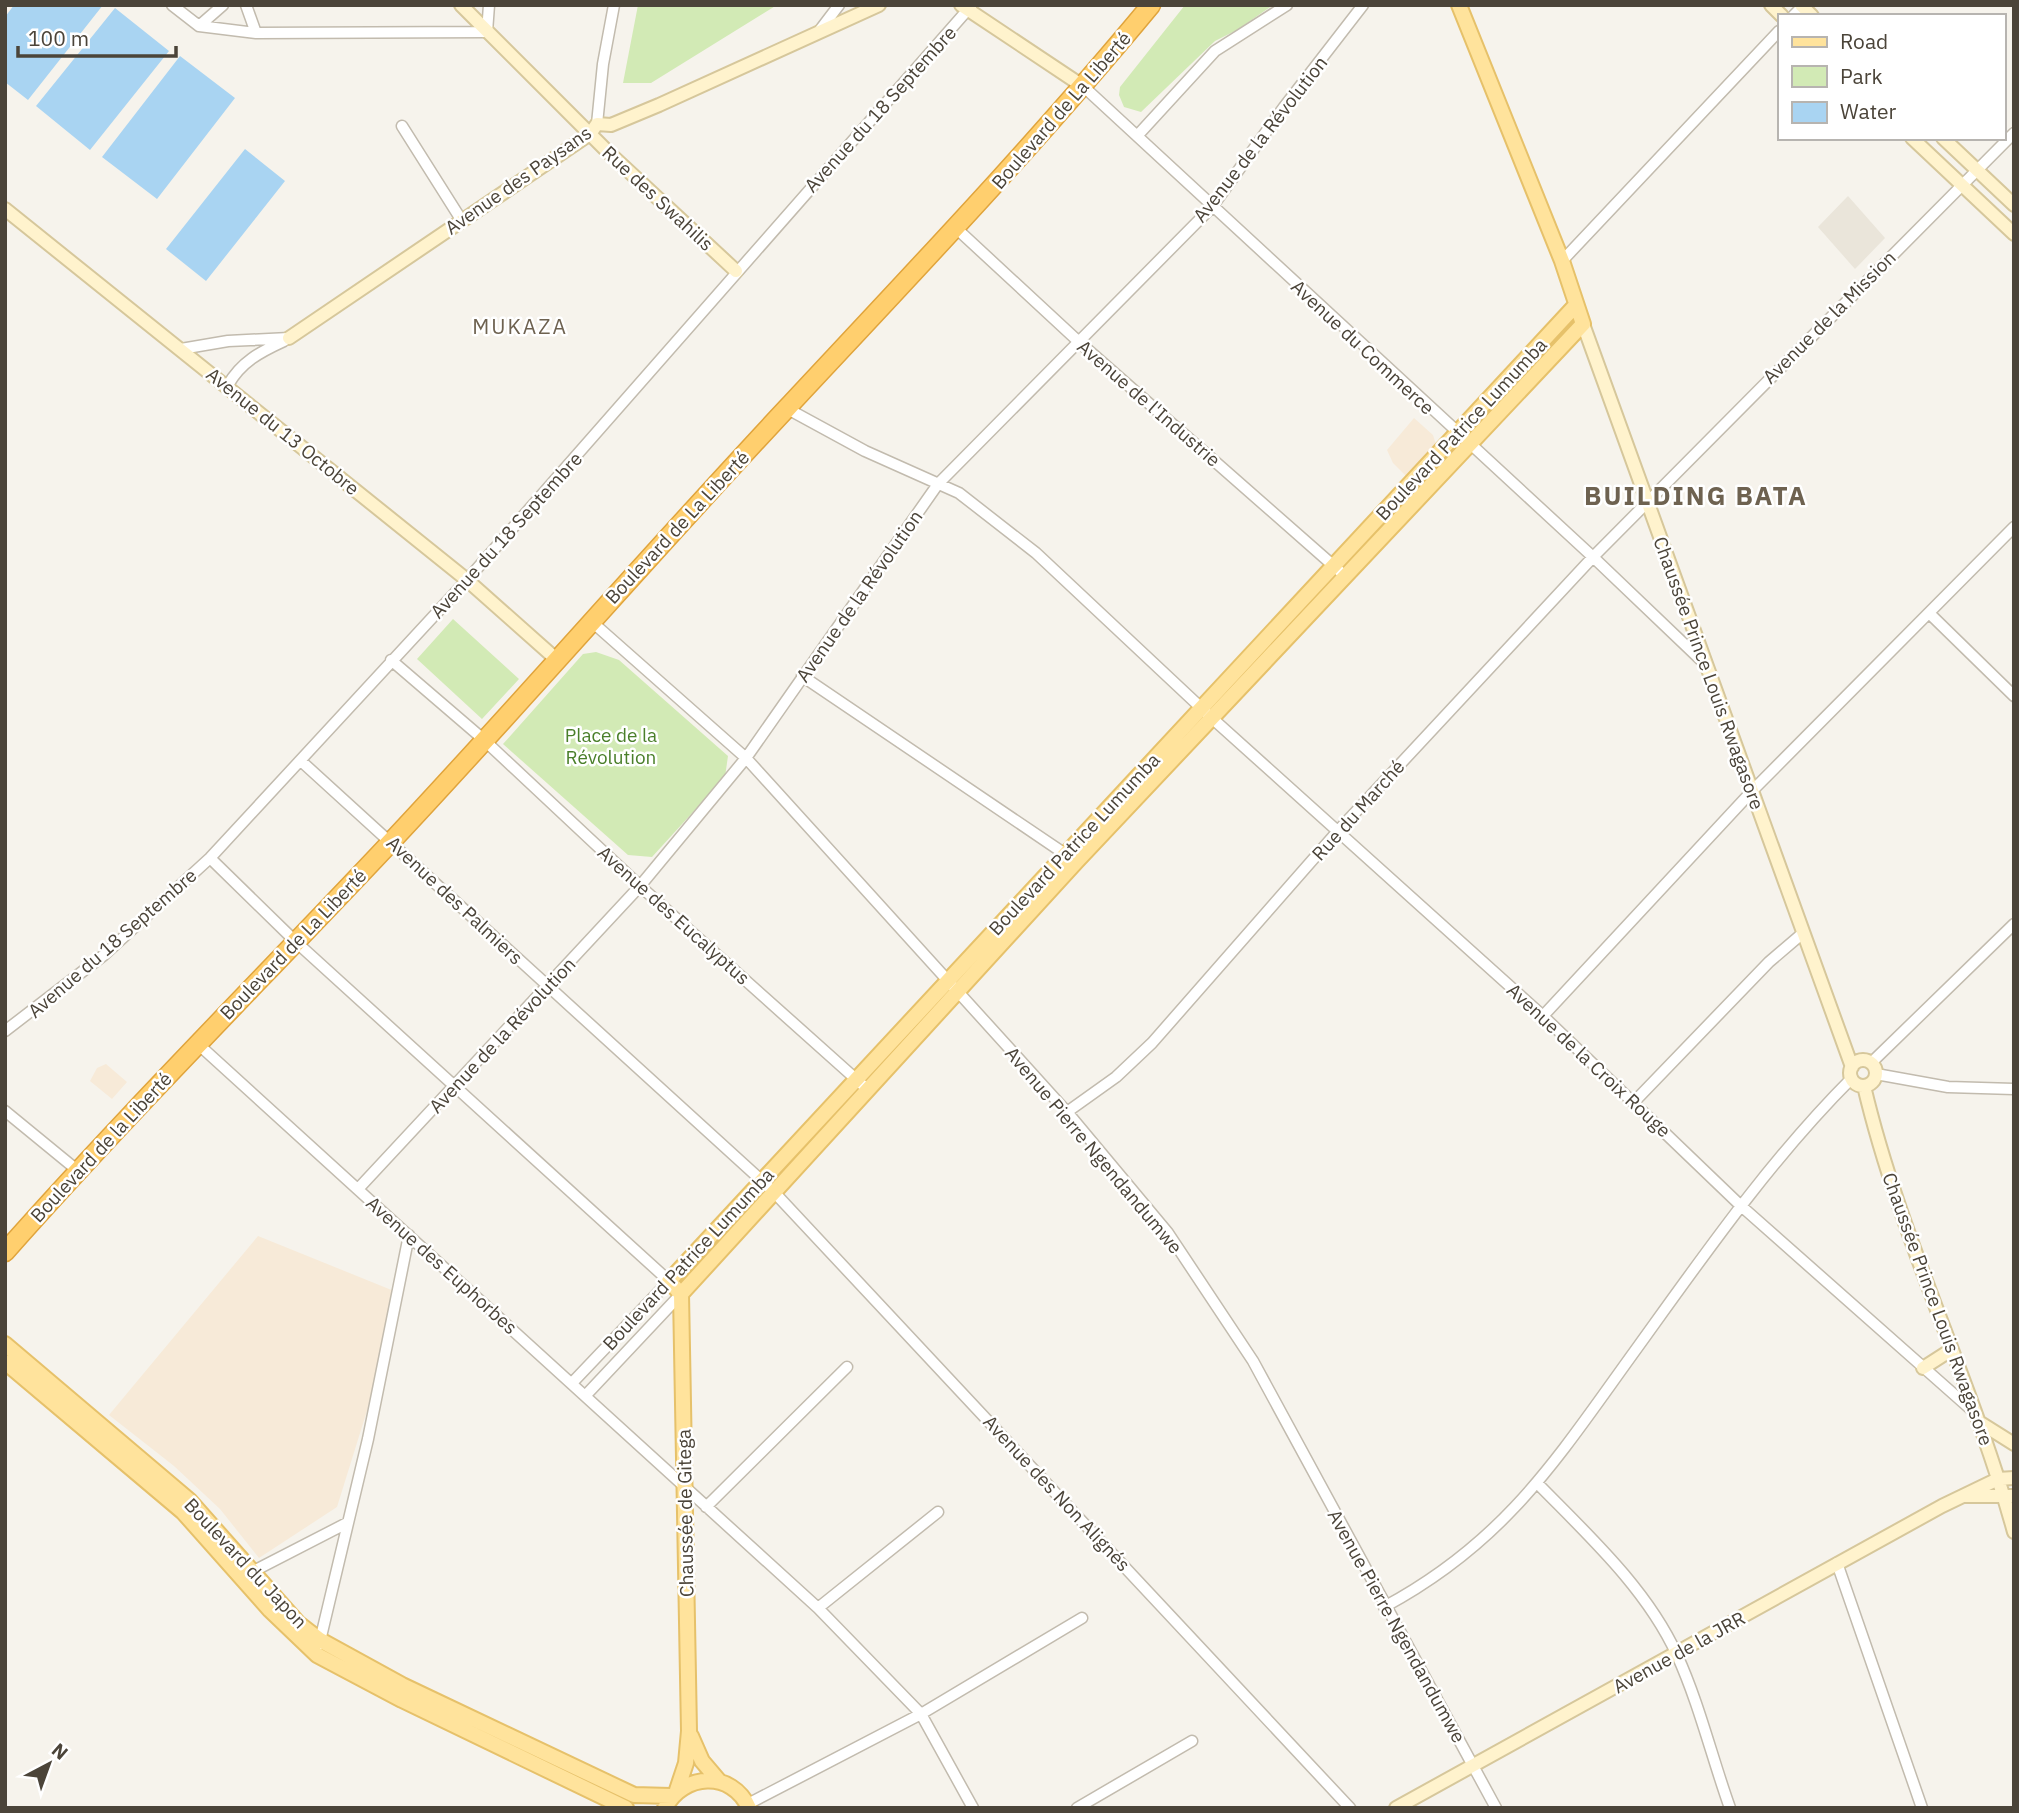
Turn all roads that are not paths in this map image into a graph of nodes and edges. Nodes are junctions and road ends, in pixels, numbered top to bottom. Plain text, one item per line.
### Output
1 (172, 5) edge
2 (223, 5) edge
3 (246, 5) edge
4 (461, 5) edge
5 (489, 5) edge
6 (614, 5) edge
7 (839, 5) edge
8 (879, 5) edge
9 (1151, 5) edge
10 (1287, 5) edge
11 (1363, 5) edge
12 (1459, 5) edge
13 (967, 7) edge
14 (199, 26) junction
15 (820, 30) junction
16 (487, 32) junction
17 (1778, 32) edge
18 (256, 33) junction
19 (1084, 87) junction
20 (402, 126) dead end
21 (594, 129) junction
22 (2014, 133) edge
23 (1137, 136) junction
24 (1914, 140) edge
25 (1945, 140) edge
26 (1975, 169) junction
27 (1961, 184) junction
28 (2014, 205) edge
29 (1212, 207) junction
30 (5, 209) edge
31 (462, 221) junction
32 (957, 229) junction
33 (2014, 234) edge
34 (1562, 261) junction
35 (736, 271) junction
36 (1576, 305) junction
37 (1583, 324) junction
38 (289, 338) junction
39 (1079, 342) junction
40 (181, 349) junction
41 (228, 385) junction
42 (786, 408) junction
43 (1456, 433) junction
44 (1467, 443) junction
45 (938, 484) junction
46 (1646, 503) junction
47 (2014, 527) edge
48 (1593, 557) junction
49 (1339, 571) junction
50 (467, 580) junction
51 (1929, 613) junction
52 (591, 620) junction
53 (556, 659) junction
54 (391, 660) junction
55 (1704, 663) junction
56 (802, 676) junction
57 (2014, 696) edge
58 (1207, 714) junction
59 (483, 739) junction
60 (747, 758) junction
61 (302, 761) junction
62 (1753, 790) junction
63 (1337, 832) junction
64 (391, 841) junction
65 (1063, 853) junction
66 (210, 858) junction
67 (1076, 862) junction
68 (640, 886) junction
69 (2014, 923) edge
70 (1803, 933) junction
71 (295, 942) junction
72 (947, 979) junction
73 (548, 986) junction
74 (959, 991) junction
75 (1544, 1016) junction
76 (5, 1031) edge
77 (198, 1044) junction
78 (1874, 1068) junction
79 (1852, 1072) junction
80 (855, 1078) junction
81 (1864, 1086) junction
82 (454, 1087) junction
83 (867, 1089) junction
84 (2014, 1089) edge
85 (1634, 1102) junction
86 (5, 1111) edge
87 (1067, 1112) junction
88 (77, 1170) junction
89 (768, 1186) junction
90 (358, 1189) junction
91 (1740, 1205) junction
92 (409, 1235) junction
93 (5, 1252) edge
94 (668, 1281) junction
95 (681, 1294) junction
96 (5, 1344) edge
97 (1951, 1350) junction
98 (5, 1362) edge
99 (847, 1367) dead end
100 (1923, 1368) junction
101 (572, 1382) junction
102 (586, 1395) junction
103 (1977, 1418) junction
104 (2014, 1444) edge
105 (2014, 1478) edge
106 (1998, 1479) junction
107 (1538, 1484) junction
108 (684, 1487) junction
109 (166, 1489) junction
110 (1962, 1496) junction
111 (2008, 1496) edge
112 (706, 1507) junction
113 (938, 1512) dead end
114 (347, 1523) junction
115 (2013, 1528) edge
116 (1837, 1563) junction
117 (247, 1575) junction
118 (1384, 1607) junction
119 (818, 1608) junction
120 (1082, 1618) dead end
121 (318, 1647) junction
122 (1676, 1654) junction
123 (921, 1714) junction
124 (689, 1731) junction
125 (1192, 1741) dead end
126 (507, 1743) junction
127 (1474, 1765) junction
128 (719, 1781) junction
129 (671, 1798) edge
130 (749, 1806) edge
131 (626, 1808) edge
132 (973, 1808) edge
133 (1077, 1808) edge
134 (1350, 1808) edge
135 (1396, 1808) edge
136 (1496, 1808) edge
137 (1730, 1808) edge
138 (1923, 1808) edge

1 - 14 street
2 - 14 street
3 - 18 street
4 - 16 street, Rue des Swahilis
5 - 16 street
6 - 21 street
7 - 15 street
8 - 15 street, Avenue des Paysans
9 - 19 highway, Boulevard de La Liberté
10 - 23 street
11 - 29 street, Avenue de la Révolution
12 - 34 main road, Chaussée Prince Louis Rwagasore
13 - 19 street
13 - 35 street, Avenue du 18 Septembre
14 - 18 street
15 - 21 street, Avenue des Paysans
16 - 18 street
16 - 21 street, Rue des Swahilis
17 - 34 street
19 - 23 street, Avenue du Commerce
19 - 32 highway, Boulevard de La Liberté
20 - 31 street
21 - 31 street, Avenue des Paysans
21 - 35 street, Rue des Swahilis
22 - 26 street, Avenue de la Mission
23 - 29 street, Avenue du Commerce
24 - 27 street
25 - 26 street
26 - 27 street, Avenue de la Mission
26 - 28 street
27 - 33 street
27 - 46 street, Avenue de la Mission
29 - 39 street, Avenue de la Révolution
29 - 43 street, Avenue du Commerce
30 - 40 street, Avenue du 13 Octobre
31 - 38 street, Avenue des Paysans
32 - 39 street, Avenue de l'Industrie
32 - 42 highway, Boulevard de La Liberté
34 - 36 main road, Chaussée Prince Louis Rwagasore
35 - 50 street, Avenue du 18 Septembre
36 - 37 main road, Chaussée Prince Louis Rwagasore
36 - 43 main road, Boulevard Patrice Lumumba
37 - 44 main road, Boulevard Patrice Lumumba
37 - 46 street, Chaussée Prince Louis Rwagasore
38 - 40 street
38 - 41 street, Avenue des Paysans
39 - 45 street, Avenue de la Révolution
39 - 49 street, Avenue de l'Industrie
40 - 41 street, Avenue du 13 Octobre
41 - 50 street, Avenue du 13 Octobre
42 - 45 street, Avenue de la Croix Rouge
42 - 52 highway, Boulevard de La Liberté
43 - 44 street, Avenue du Commerce
43 - 49 main road, Boulevard Patrice Lumumba
44 - 48 street, Avenue du Commerce
44 - 49 main road, Boulevard Patrice Lumumba
45 - 56 street, Avenue de la Révolution
45 - 58 street, Avenue de la Croix Rouge
46 - 48 street, Rue du Marché
46 - 55 street, Chaussée Prince Louis Rwagasore
47 - 51 street
48 - 55 street, Avenue du Commerce
48 - 63 street, Rue du Marché
49 - 58 main road, Boulevard Patrice Lumumba
50 - 53 street, Avenue du 13 Octobre
50 - 54 street, Avenue du 18 Septembre
51 - 57 street
51 - 62 street
52 - 53 highway, Boulevard de La Liberté
52 - 60 street, Avenue Pierre Ngendandumwe
53 - 59 highway, Boulevard de La Liberté
54 - 59 street, Avenue des Eucalyptus
54 - 61 street, Avenue du 18 Septembre
55 - 62 street, Chaussée Prince Louis Rwagasore
56 - 60 street, Avenue de la Révolution
56 - 65 street
58 - 63 street, Avenue de la Croix Rouge
58 - 65 main road, Boulevard Patrice Lumumba
58 - 67 main road, Boulevard Patrice Lumumba
59 - 64 highway, Boulevard de La Liberté
59 - 68 street, Avenue des Eucalyptus
60 - 68 street, Avenue de la Révolution
60 - 72 street, Avenue Pierre Ngendandumwe
61 - 64 street, Avenue des Palmiers
61 - 66 street, Avenue du 18 Septembre
62 - 70 street, Chaussée Prince Louis Rwagasore
62 - 75 street
63 - 75 street, Avenue de la Croix Rouge
63 - 87 street, Rue du Marché
64 - 71 highway, Boulevard de La Liberté
64 - 73 street, Avenue des Palmiers
65 - 67 street
65 - 72 main road, Boulevard Patrice Lumumba
66 - 71 street
66 - 76 street, Avenue du 18 Septembre
67 - 74 main road, Boulevard Patrice Lumumba
68 - 73 street, Avenue de la Révolution
68 - 80 street, Avenue des Eucalyptus
69 - 78 street
70 - 79 street, Chaussée Prince Louis Rwagasore
70 - 85 street
71 - 77 highway, Boulevard de La Liberté
71 - 82 street
72 - 74 street, Avenue Pierre Ngendandumwe
72 - 80 main road, Boulevard Patrice Lumumba
73 - 82 street, Avenue de la Révolution
73 - 89 street, Avenue des Palmiers
74 - 83 main road, Boulevard Patrice Lumumba
74 - 87 street, Avenue Pierre Ngendandumwe
75 - 85 street, Avenue de la Croix Rouge
77 - 88 highway, Boulevard de la Liberté
77 - 90 street, Avenue des Euphorbes
78 - 79 street
78 - 81 street
78 - 84 street
79 - 81 street
79 - 91 street
80 - 83 street, Avenue des Eucalyptus
80 - 89 main road, Boulevard Patrice Lumumba
81 - 97 street, Chaussée Prince Louis Rwagasore
82 - 90 street, Avenue de la Révolution
82 - 94 street
83 - 89 main road, Boulevard Patrice Lumumba
85 - 91 street, Avenue de la Croix Rouge
86 - 88 street
87 - 118 street, Avenue Pierre Ngendandumwe
88 - 93 highway, Boulevard de la Liberté
89 - 94 main road, Boulevard Patrice Lumumba
89 - 95 main road, Boulevard Patrice Lumumba
89 - 134 street, Avenue des Non Alignés
90 - 92 street, Avenue des Euphorbes
91 - 100 street, Avenue de la Croix Rouge
91 - 107 street
92 - 101 street, Avenue des Euphorbes
92 - 114 street
94 - 95 main road
94 - 101 street, Boulevard Patrice Lumumba
95 - 102 street, Boulevard Patrice Lumumba
95 - 108 main road, Chaussée de Gitega
96 - 109 main road, Boulevard du Japon
97 - 100 street
97 - 103 street, Chaussée Prince Louis Rwagasore
98 - 109 main road, Boulevard du Japon
99 - 112 street
100 - 103 street, Avenue de la Croix Rouge
101 - 102 street, Avenue des Euphorbes
102 - 108 street, Avenue des Euphorbes
103 - 104 street
103 - 106 street, Chaussée Prince Louis Rwagasore
105 - 106 street
106 - 110 street, Avenue de la JRR
106 - 111 street, Chaussée Prince Louis Rwagasore
107 - 118 street
107 - 122 street
108 - 112 street, Avenue des Euphorbes
108 - 124 main road, Chaussée de Gitega
109 - 117 main road, Boulevard du Japon
110 - 111 street, Avenue de la JRR
110 - 116 street, Avenue de la JRR
111 - 115 street, Chaussée Prince Louis Rwagasore
112 - 119 street, Avenue des Euphorbes
113 - 119 street
114 - 117 street
114 - 121 street
116 - 122 street, Avenue de la JRR
116 - 138 street
117 - 121 main road, Boulevard du Japon
118 - 127 street, Avenue Pierre Ngendandumwe
119 - 123 street, Avenue des Euphorbes
120 - 123 street
121 - 126 main road, Boulevard du Japon
122 - 127 street, Avenue de la JRR
122 - 137 street
123 - 130 street
123 - 132 street, Avenue des Euphorbes
124 - 128 main road, Chaussée de Gitega
124 - 129 main road, Chaussée de Gitega
125 - 133 street
126 - 129 main road, Boulevard du Japon
126 - 131 main road, Boulevard du Japon
127 - 135 street, Avenue de la JRR
127 - 136 street, Avenue Pierre Ngendandumwe
128 - 129 main road, Boulevard du Japon
128 - 130 main road, Chaussée de Gitega

